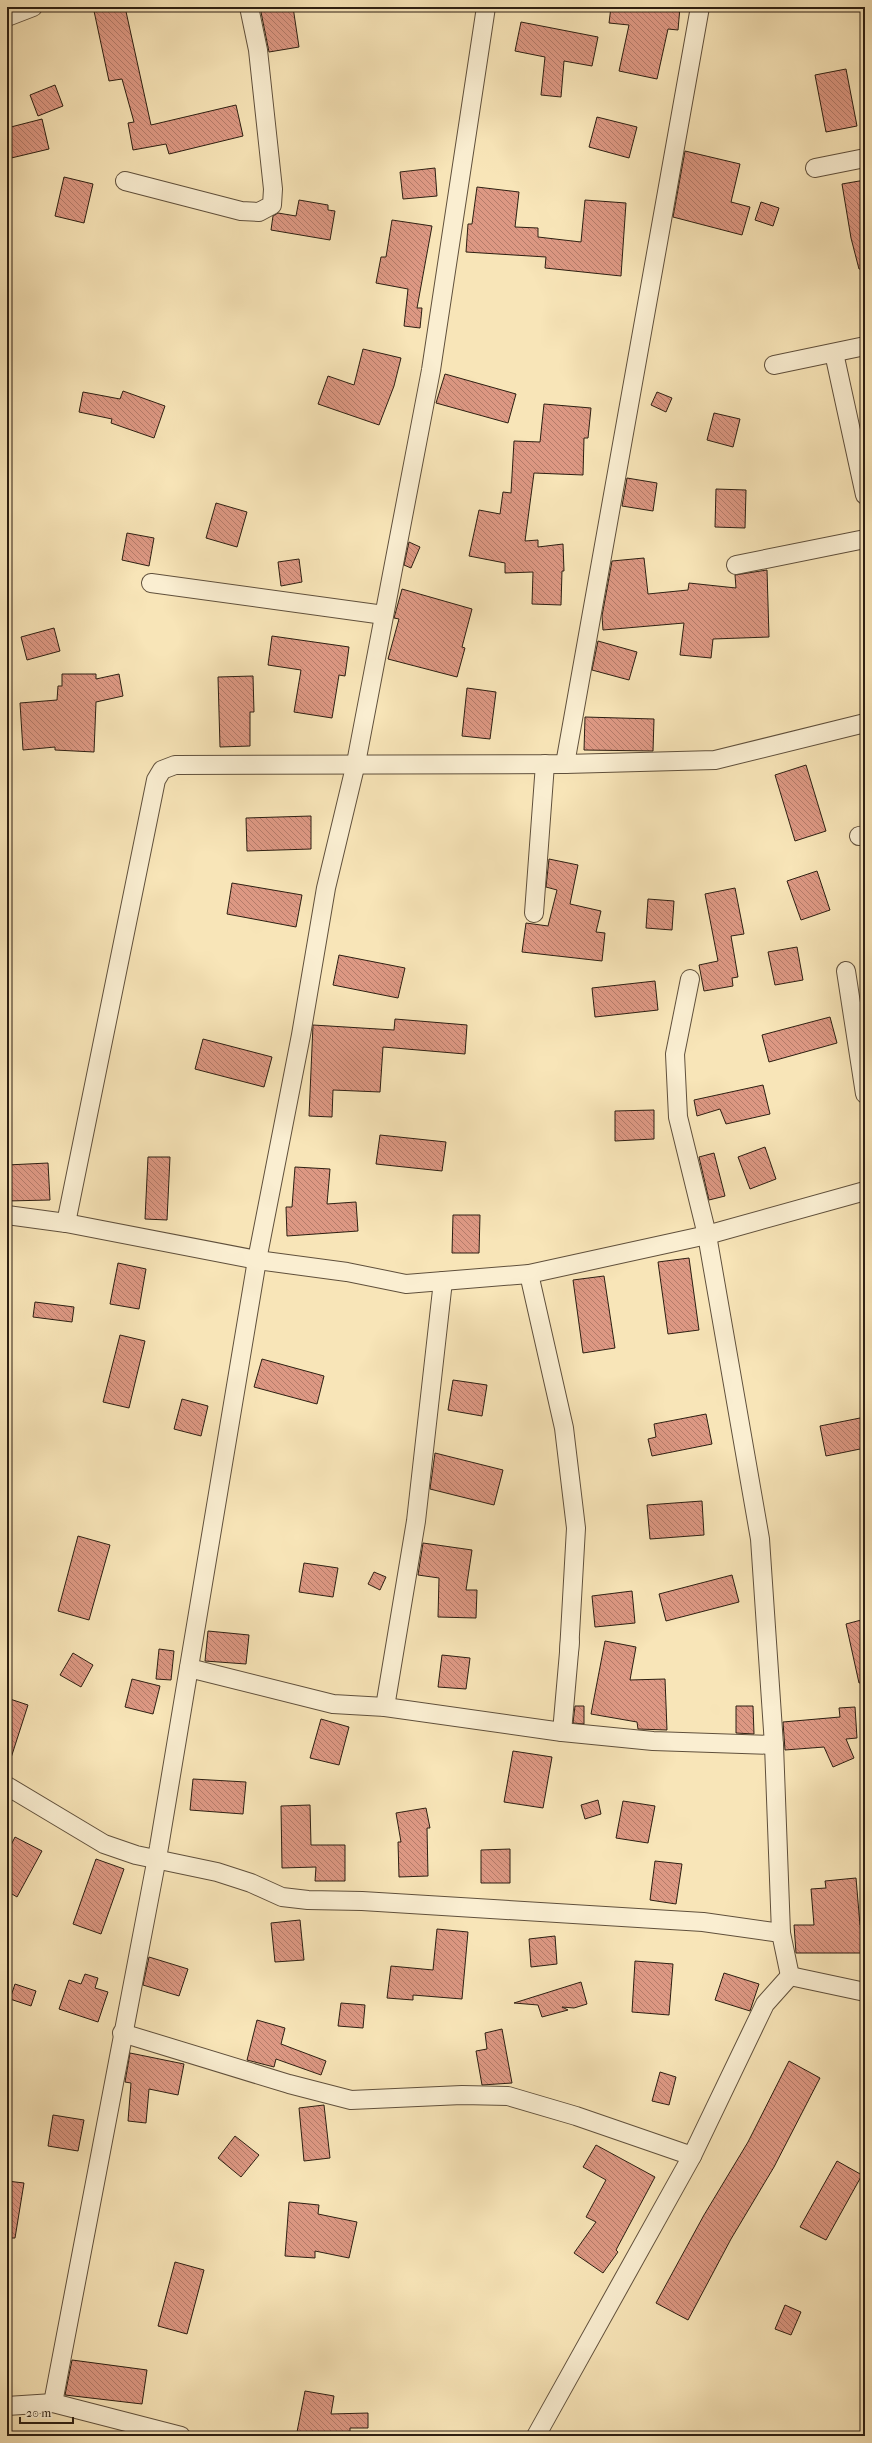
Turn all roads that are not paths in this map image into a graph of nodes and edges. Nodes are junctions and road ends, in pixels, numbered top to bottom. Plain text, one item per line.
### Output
1 (33, 7) edge
2 (249, 7) edge
3 (486, 7) edge
4 (700, 7) edge
5 (7, 17) edge
6 (865, 158) edge
7 (815, 168) dead end
8 (125, 181) dead end
9 (865, 346) edge
10 (834, 353) junction
11 (774, 365) dead end
12 (865, 495) edge
13 (865, 539) edge
14 (736, 565) dead end
15 (151, 583) dead end
16 (384, 615) junction
17 (865, 723) edge
18 (356, 763) junction
19 (545, 764) junction
20 (565, 764) junction
21 (534, 914) dead end
22 (846, 971) dead end
23 (690, 979) dead end
24 (865, 1094) edge
25 (865, 1191) edge
26 (7, 1215) edge
27 (66, 1223) junction
28 (707, 1235) junction
29 (257, 1260) junction
30 (529, 1274) junction
31 (443, 1281) junction
32 (577, 1574) dead end
33 (569, 1652) junction
34 (189, 1668) junction
35 (385, 1707) junction
36 (562, 1732) junction
37 (774, 1745) junction
38 (7, 1786) edge
39 (156, 1859) junction
40 (781, 1933) junction
41 (790, 1976) junction
42 (865, 1992) edge
43 (122, 2033) junction
44 (692, 2156) junction
45 (53, 2403) junction
46 (7, 2406) edge
47 (181, 2436) edge
48 (536, 2436) edge

1 - 5 street
2 - 8 street
3 - 16 street
4 - 20 street
6 - 7 street
9 - 10 street
10 - 11 street
10 - 12 street
13 - 14 street
15 - 16 street
16 - 18 street
17 - 20 street
18 - 19 street
18 - 27 street
18 - 29 street
19 - 20 street
19 - 21 street
22 - 24 street
23 - 28 street
25 - 28 street
26 - 27 street
27 - 29 street
28 - 30 street
28 - 37 street
29 - 31 street
29 - 34 street
30 - 31 street
30 - 33 street
31 - 35 street
32 - 33 street
33 - 36 street
34 - 35 street
34 - 39 street
35 - 36 street
36 - 37 street
37 - 40 street
38 - 39 street
39 - 40 street
39 - 43 street
40 - 41 street
41 - 42 street
41 - 44 street
43 - 44 street
43 - 45 street
44 - 48 street
45 - 46 street
45 - 47 street

